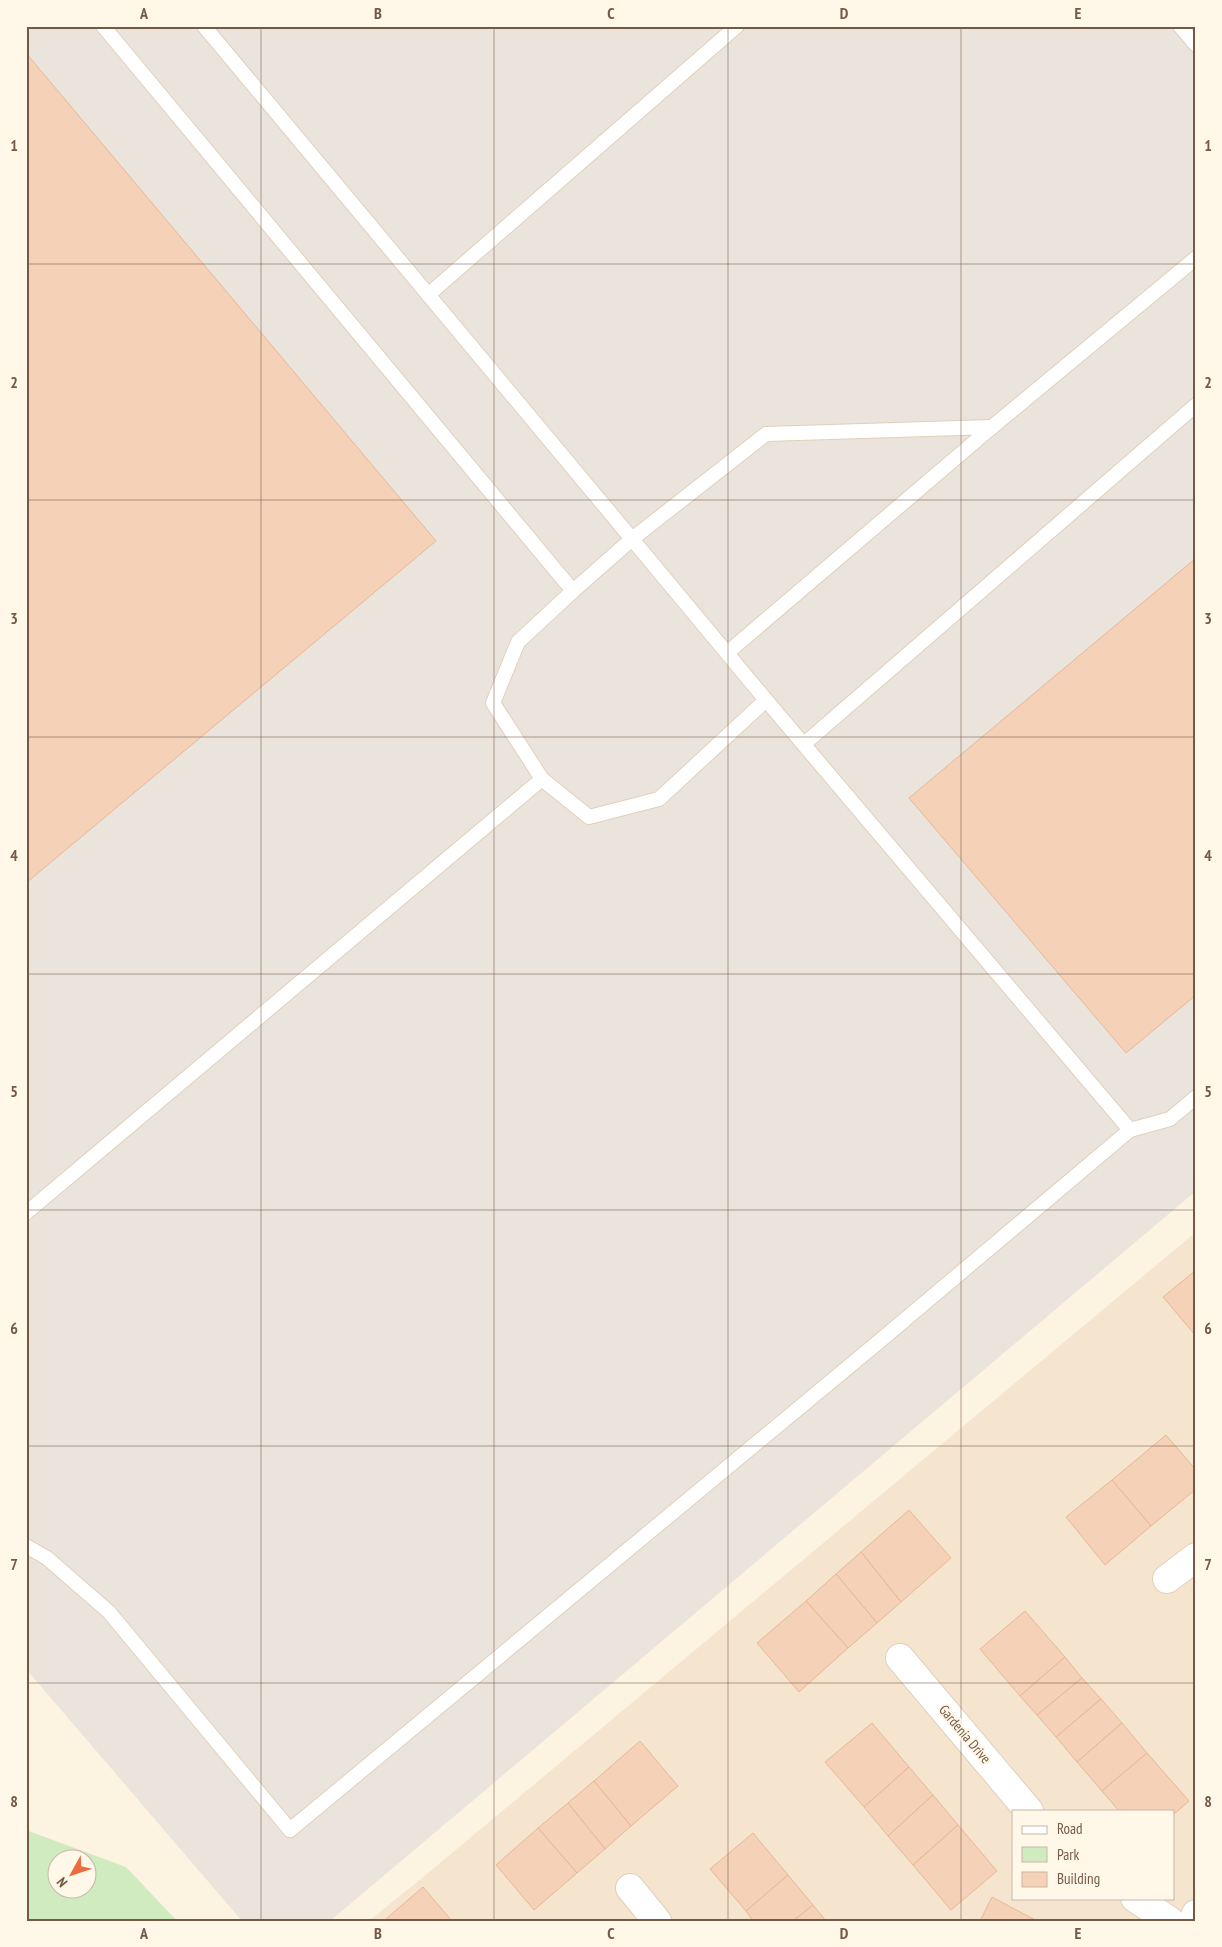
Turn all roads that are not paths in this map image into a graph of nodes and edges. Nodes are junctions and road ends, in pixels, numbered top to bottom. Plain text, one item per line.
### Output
1 (103, 26) edge
2 (204, 26) edge
3 (737, 26) edge
4 (1180, 26) edge
5 (1196, 45) edge
6 (1196, 258) edge
7 (428, 295) junction
8 (1196, 405) edge
9 (992, 427) junction
10 (632, 539) junction
11 (573, 591) junction
12 (727, 653) junction
13 (766, 700) junction
14 (804, 744) junction
15 (542, 780) junction
16 (1196, 1098) edge
17 (1130, 1130) junction
18 (26, 1212) edge
19 (26, 1546) edge
20 (1196, 1557) edge
21 (1167, 1579) dead end
22 (900, 1658) dead end
23 (1028, 1810) edge
24 (630, 1888) dead end
25 (1138, 1900) edge
26 (1196, 1914) edge
27 (658, 1921) edge
28 (1170, 1921) edge
29 (1193, 1921) edge

1 - 11 lane
2 - 7 lane
3 - 7 lane
4 - 5 lane
6 - 9 lane
7 - 10 lane
8 - 14 lane
9 - 10 lane
9 - 12 lane
10 - 11 lane
10 - 12 lane
11 - 15 lane
12 - 13 lane
13 - 14 lane
13 - 15 lane
14 - 17 lane
15 - 18 lane
16 - 17 lane
17 - 19 lane
20 - 21 street
22 - 23 street, Gardenia Drive
24 - 27 street
25 - 28 street
26 - 29 street

